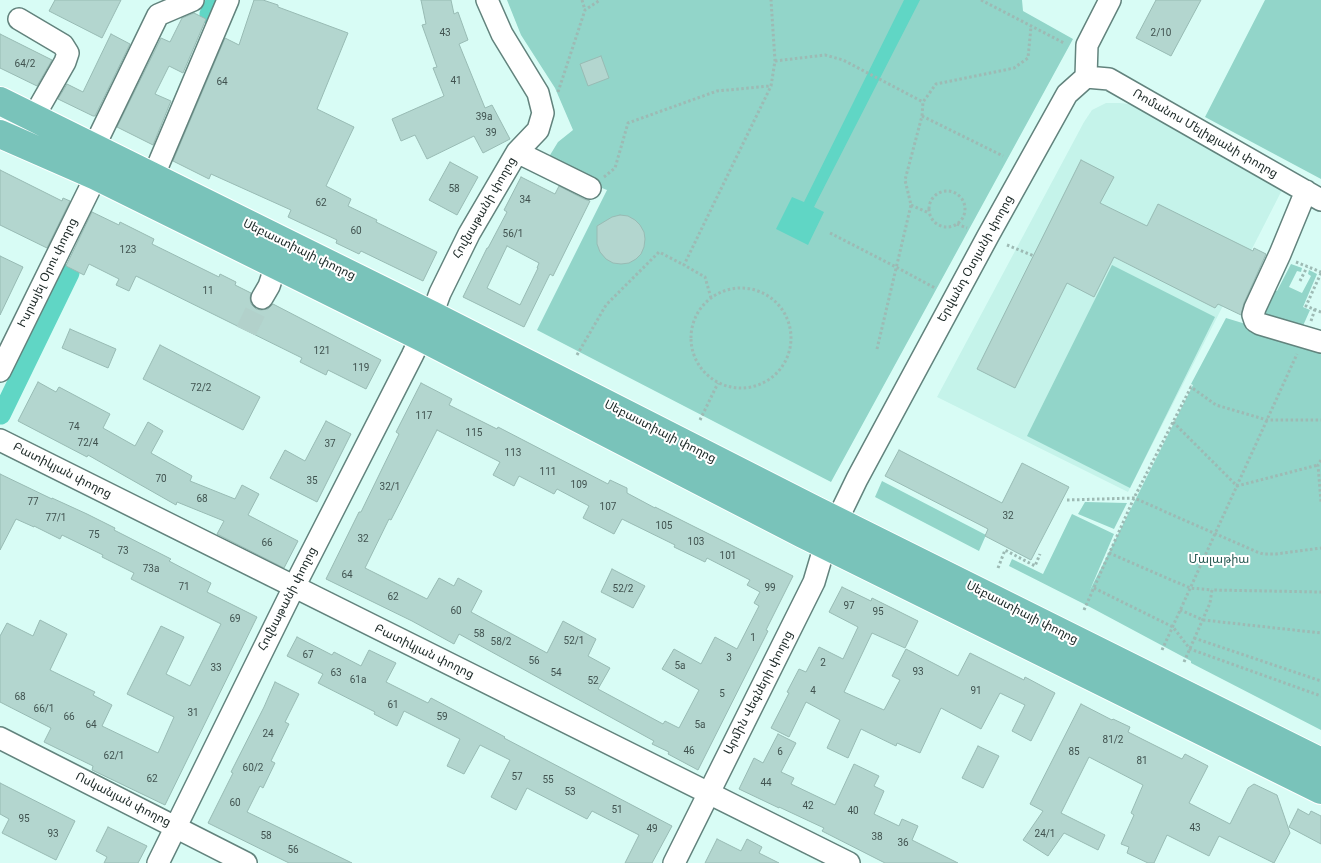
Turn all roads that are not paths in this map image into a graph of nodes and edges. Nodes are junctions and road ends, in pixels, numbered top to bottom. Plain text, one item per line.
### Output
1 (193, 0) edge
2 (228, 0) edge
3 (487, 0) edge
4 (1110, 0) edge
5 (18, 19) dead end
6 (1086, 77) junction
7 (0, 101) edge
8 (33, 118) junction
9 (0, 134) edge
10 (94, 147) junction
11 (517, 152) junction
12 (96, 176) junction
13 (153, 177) junction
14 (590, 188) road end
15 (1313, 195) edge
16 (276, 264) junction
17 (262, 298) tunnel mouth
18 (426, 326) junction
19 (1313, 340) edge
20 (0, 370) edge
21 (1, 443) edge
22 (836, 520) junction
23 (825, 545) junction
24 (294, 587) junction
25 (0, 738) edge
26 (1321, 762) edge
27 (1321, 790) edge
28 (709, 793) junction
29 (176, 827) junction
30 (158, 863) edge
31 (246, 863) edge
32 (674, 863) edge
33 (849, 863) edge

1 - 10 street
2 - 13 street
3 - 11 street, Հովնաթանի փողոց
4 - 6 street
5 - 8 street
6 - 15 street, Ռոմանոս Մելիքյանի փողոց
6 - 22 street, Երվանդ Օտյանի փողոց
7 - 8 main road, Սեբաստիայի փողոց
8 - 10 main road, Սեբաստիայի փողոց
9 - 12 main road, Սեբաստիայի փողոց
10 - 13 main road, Սեբաստիայի փողոց
11 - 14 street
11 - 18 street, Հովնաթանի փողոց
12 - 16 main road, Սեբաստիայի փողոց
12 - 20 street, Իսրայել Օրու փողոց
13 - 18 main road, Սեբաստիայի փողոց
15 - 19 street
16 - 17 street
16 - 18 main road, Սեբաստիայի փողոց
18 - 22 main road, Սեբաստիայի փողոց
18 - 23 main road, Սեբաստիայի փողոց
18 - 24 street, Հովնաթանի փողոց
21 - 24 street, Բատիկյան փողոց
22 - 23 street, Արմին Վեգների փողոց
22 - 26 main road, Սեբաստիայի փողոց
23 - 27 main road, Սեբաստիայի փողոց
23 - 28 street, Արմին Վեգների փողոց
24 - 28 street, Բատիկյան փողոց
24 - 29 street, Հովնաթանի փողոց
25 - 29 street, Ոսկանյան փողոց
28 - 32 street, Արմին Վեգների փողոց
28 - 33 street, Բատիկյան փողոց
29 - 30 street, Հովնաթանի փողոց
29 - 31 street, Ոսկանյան փողոց

